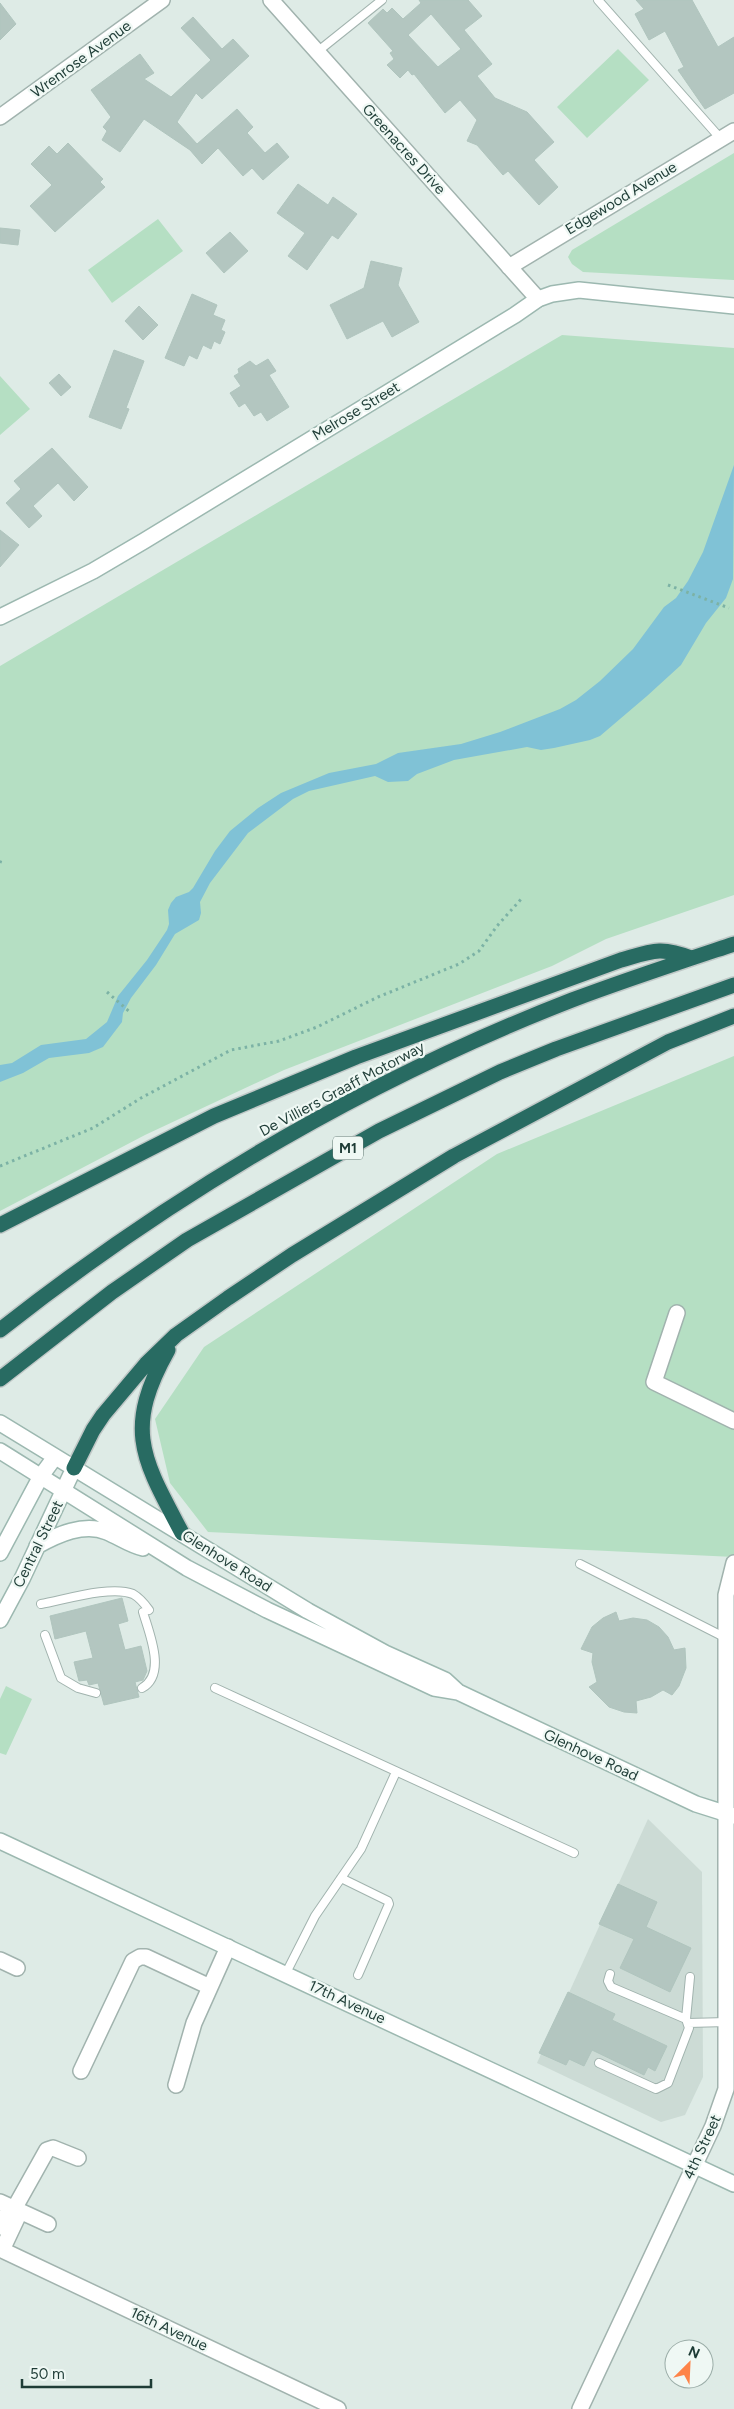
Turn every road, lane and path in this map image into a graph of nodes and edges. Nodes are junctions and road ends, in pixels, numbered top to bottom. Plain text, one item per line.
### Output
1 (162, 0) edge
2 (271, 0) edge
3 (382, 0) edge
4 (598, 0) edge
5 (317, 52) junction
6 (0, 117) edge
7 (728, 135) edge
8 (509, 266) junction
9 (538, 299) junction
10 (734, 306) edge
11 (668, 585) dead end
12 (729, 608) dead end
13 (0, 617) edge
14 (524, 897) dead end
15 (734, 944) edge
16 (691, 958) junction
17 (734, 985) edge
18 (107, 992) dead end
19 (131, 1012) dead end
20 (734, 1016) edge
21 (0, 1166) edge
22 (0, 1225) edge
23 (677, 1313) dead end
24 (0, 1330) edge
25 (176, 1336) junction
26 (0, 1379) edge
27 (734, 1421) edge
28 (0, 1423) edge
29 (0, 1451) edge
30 (55, 1457) junction
31 (74, 1468) junction
32 (41, 1476) junction
33 (64, 1490) junction
34 (182, 1533) junction
35 (37, 1546) junction
36 (156, 1549) junction
37 (0, 1553) edge
38 (734, 1563) edge
39 (580, 1564) dead end
40 (41, 1604) dead end
41 (0, 1620) edge
42 (45, 1635) dead end
43 (726, 1638) junction
44 (142, 1688) dead end
45 (215, 1688) dead end
46 (458, 1692) junction
47 (96, 1693) dead end
48 (396, 1772) junction
49 (730, 1815) edge
50 (0, 1841) edge
51 (574, 1853) dead end
52 (341, 1878) junction
53 (731, 1934) edge
54 (228, 1947) junction
55 (0, 1960) edge
56 (17, 1968) dead end
57 (286, 1973) junction
58 (358, 1974) dead end
59 (610, 1974) dead end
60 (690, 1977) dead end
61 (210, 1987) junction
62 (687, 2021) junction
63 (727, 2022) junction
64 (599, 2063) dead end
65 (81, 2071) dead end
66 (731, 2073) edge
67 (176, 2086) dead end
68 (78, 2158) dead end
69 (693, 2166) junction
70 (734, 2184) edge
71 (0, 2202) edge
72 (14, 2209) junction
73 (48, 2224) dead end
74 (0, 2227) edge
75 (1, 2250) edge
76 (338, 2409) edge
77 (580, 2409) edge

1 - 6 street, Wrenrose Avenue
2 - 5 street, Greenacres Drive
3 - 5 lane
4 - 7 lane
5 - 8 street, Greenacres Drive
7 - 8 street, Edgewood Avenue
8 - 9 street, Greenacres Drive
9 - 10 street, Melrose Street
9 - 13 street, Melrose Street
11 - 12 path
14 - 21 path
15 - 16 highway, De Villiers Graaff Motorway / M1
16 - 22 highway
16 - 24 highway, De Villiers Graaff Motorway / M1
17 - 26 highway, M1
18 - 19 path
20 - 25 highway
23 - 27 street
25 - 31 highway
25 - 34 highway
28 - 30 street, Glenhove Road
29 - 32 street, Glenhove Road
30 - 31 street, Glenhove Road
30 - 32 street, Central Street
31 - 33 street, Central Street
31 - 34 street, Glenhove Road
32 - 33 street, Glenhove Road
32 - 37 street, Central Street
33 - 35 street, Central Street
33 - 36 street, Glenhove Road
34 - 46 street, Glenhove Road
35 - 36 street
35 - 41 street, Central Street
36 - 46 street, Glenhove Road
38 - 43 street, 4th Street
39 - 43 lane
40 - 44 lane
42 - 47 lane
43 - 49 street, 4th Street
45 - 48 lane
46 - 49 street, Glenhove Road
48 - 51 lane
48 - 52 lane
49 - 53 street, 4th Street
50 - 54 street, 17th Avenue
52 - 57 lane
52 - 58 lane
53 - 63 street, 4th Street
54 - 57 street, 17th Avenue
54 - 61 street
55 - 56 street
57 - 69 street, 17th Avenue
59 - 62 lane
60 - 62 lane
61 - 65 street
61 - 67 street
62 - 63 lane
62 - 64 lane
63 - 66 street, 4th Street
66 - 69 street, 4th Street
68 - 72 street
69 - 70 street, 17th Avenue
69 - 77 street, 4th Street
71 - 72 street
72 - 73 street
72 - 74 street
72 - 75 street
75 - 76 street, 16th Avenue

